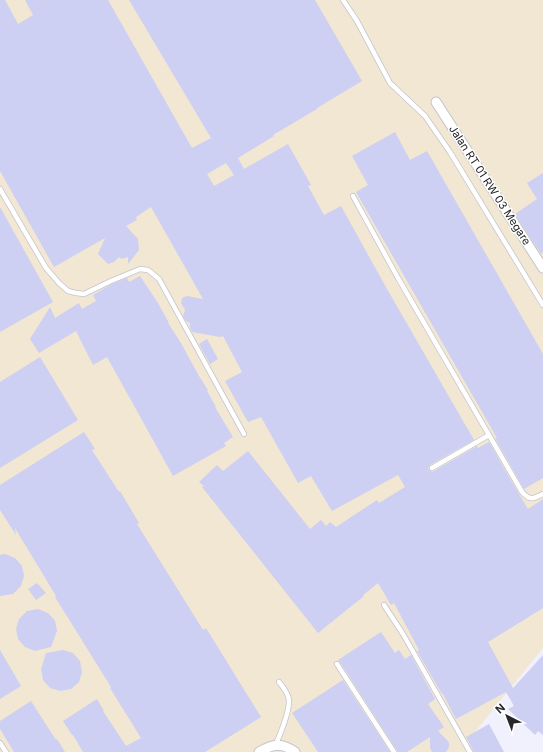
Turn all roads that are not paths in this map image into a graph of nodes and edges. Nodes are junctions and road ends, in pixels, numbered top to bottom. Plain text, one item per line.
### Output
1 (343, 0) edge
2 (436, 102) dead end
3 (0, 189) edge
4 (353, 196) dead end
5 (543, 268) edge
6 (543, 305) edge
7 (244, 434) dead end
8 (489, 435) junction
9 (432, 468) dead end
10 (543, 494) edge
11 (384, 605) dead end
12 (337, 664) dead end
13 (279, 682) dead end
14 (0, 743) edge
15 (276, 744) junction
16 (6, 752) edge
17 (259, 752) edge
18 (295, 752) edge
19 (394, 752) edge
20 (470, 752) edge

1 - 6 lane
2 - 5 street, Jalan RT 01 RW 03 Megare
3 - 7 lane
4 - 8 lane
8 - 9 lane
8 - 10 lane
11 - 20 lane
12 - 19 lane
13 - 15 lane
14 - 16 lane
15 - 17 street
15 - 18 street

